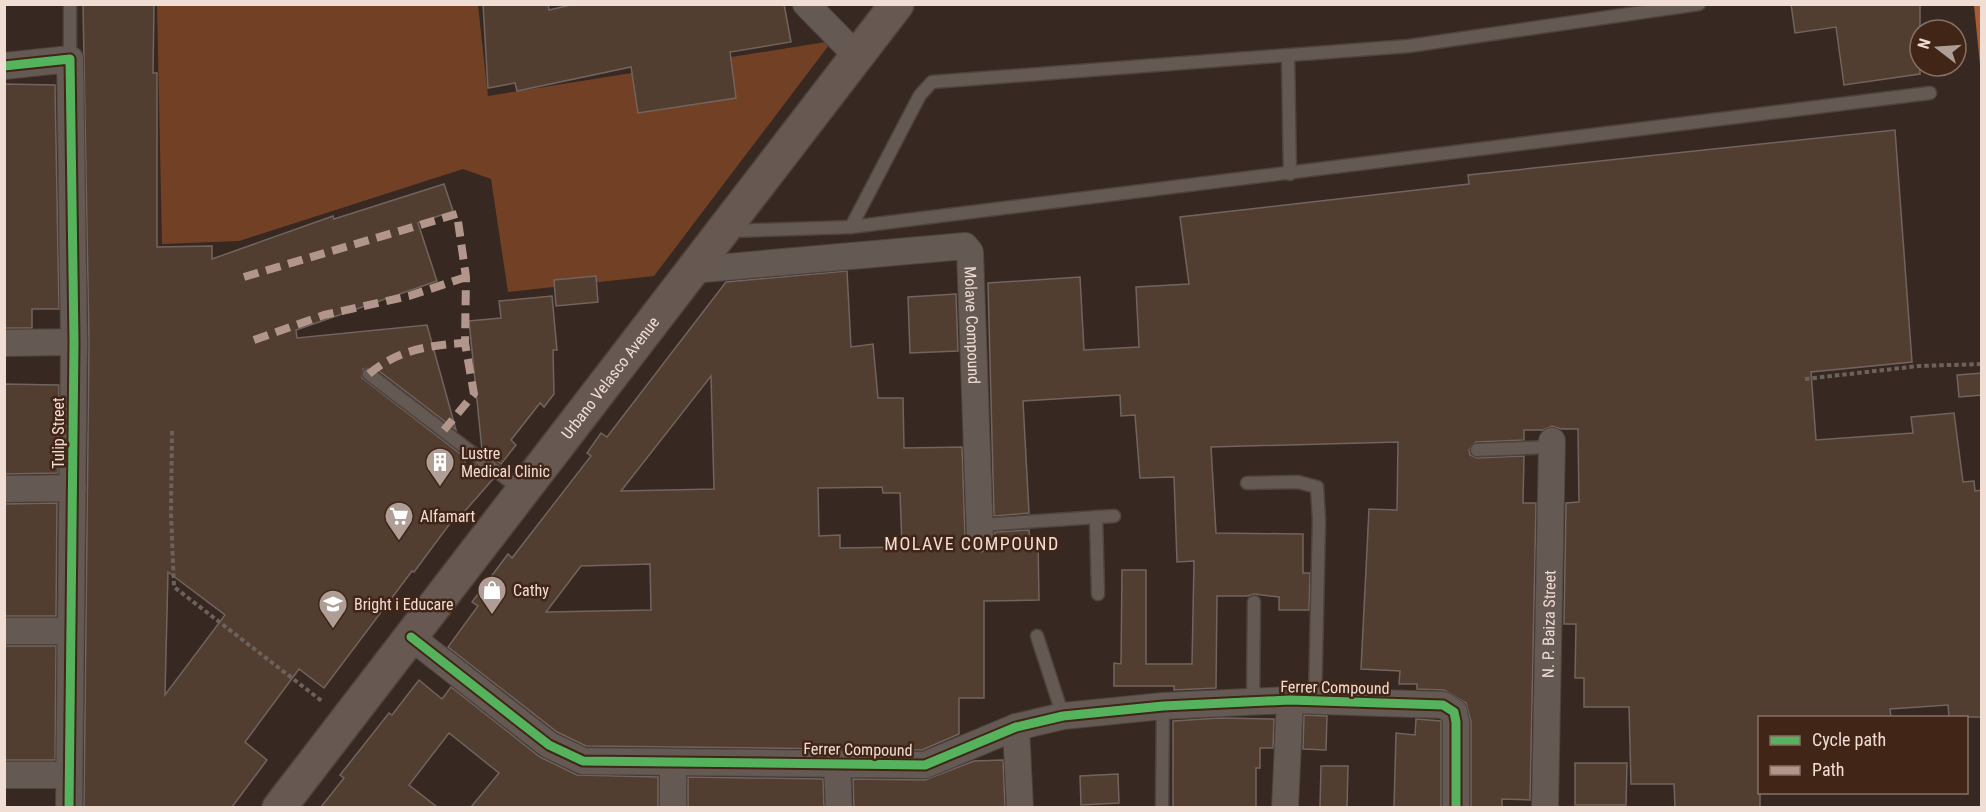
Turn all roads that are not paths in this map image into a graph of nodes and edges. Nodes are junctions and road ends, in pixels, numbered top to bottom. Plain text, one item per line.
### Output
1 (70, 4) edge
2 (806, 4) edge
3 (897, 4) edge
4 (1699, 4) edge
5 (857, 56) junction
6 (1288, 56) junction
7 (70, 58) junction
8 (4, 66) edge
9 (1930, 93) dead end
10 (1290, 174) junction
11 (851, 227) junction
12 (723, 231) junction
13 (693, 270) junction
14 (74, 342) junction
15 (4, 343) edge
16 (369, 374) dead end
17 (1552, 444) joint
18 (1477, 450) dead end
19 (1246, 483) dead end
20 (73, 488) junction
21 (4, 489) edge
22 (523, 492) junction
23 (1114, 516) dead end
24 (1096, 517) junction
25 (980, 531) joint
26 (1098, 594) dead end
27 (1254, 602) dead end
28 (4, 631) edge
29 (69, 631) junction
30 (1037, 636) dead end
31 (411, 638) junction
32 (1303, 700) junction
33 (1253, 701) junction
34 (1163, 706) junction
35 (1063, 716) junction
36 (1016, 727) junction
37 (673, 762) junction
38 (837, 764) junction
39 (4, 775) edge
40 (69, 775) junction
41 (69, 807) edge
42 (279, 807) edge
43 (673, 807) edge
44 (838, 807) edge
45 (1020, 807) edge
46 (1162, 807) edge
47 (1285, 807) edge
48 (1456, 807) edge
49 (1545, 807) edge

1 - 7 lane
2 - 5 street
3 - 5 main road, Urbano Velasco Avenue
4 - 6 lane
5 - 12 main road, Urbano Velasco Avenue
6 - 10 lane
6 - 11 lane
7 - 8 street
7 - 14 street, Tulip Street
9 - 10 lane
10 - 11 lane
11 - 12 lane
12 - 13 main road, Urbano Velasco Avenue
13 - 22 main road, Urbano Velasco Avenue
13 - 25 street, Molave Compound
14 - 15 street
14 - 20 street, Tulip Street
16 - 22 lane
17 - 18 lane
17 - 49 street, N. P. Baiza Street
19 - 32 lane
20 - 21 street
20 - 29 street, Tulip Street
22 - 31 main road, Urbano Velasco Avenue
23 - 24 lane
24 - 25 lane
24 - 26 lane
27 - 33 lane
28 - 29 street
29 - 40 street, Tulip Street
30 - 35 lane
31 - 37 street, Ferrer Compound
31 - 42 main road, Urbano Velasco Avenue
32 - 33 street, Ferrer Compound
32 - 47 street
32 - 48 street, Ferrer Compound
33 - 34 street, Ferrer Compound
34 - 35 street, Ferrer Compound
34 - 46 lane
35 - 36 street, Ferrer Compound
36 - 38 street, Ferrer Compound
36 - 45 street
37 - 38 street, Ferrer Compound
37 - 43 street
38 - 44 street
39 - 40 street
40 - 41 street, Tulip Street

